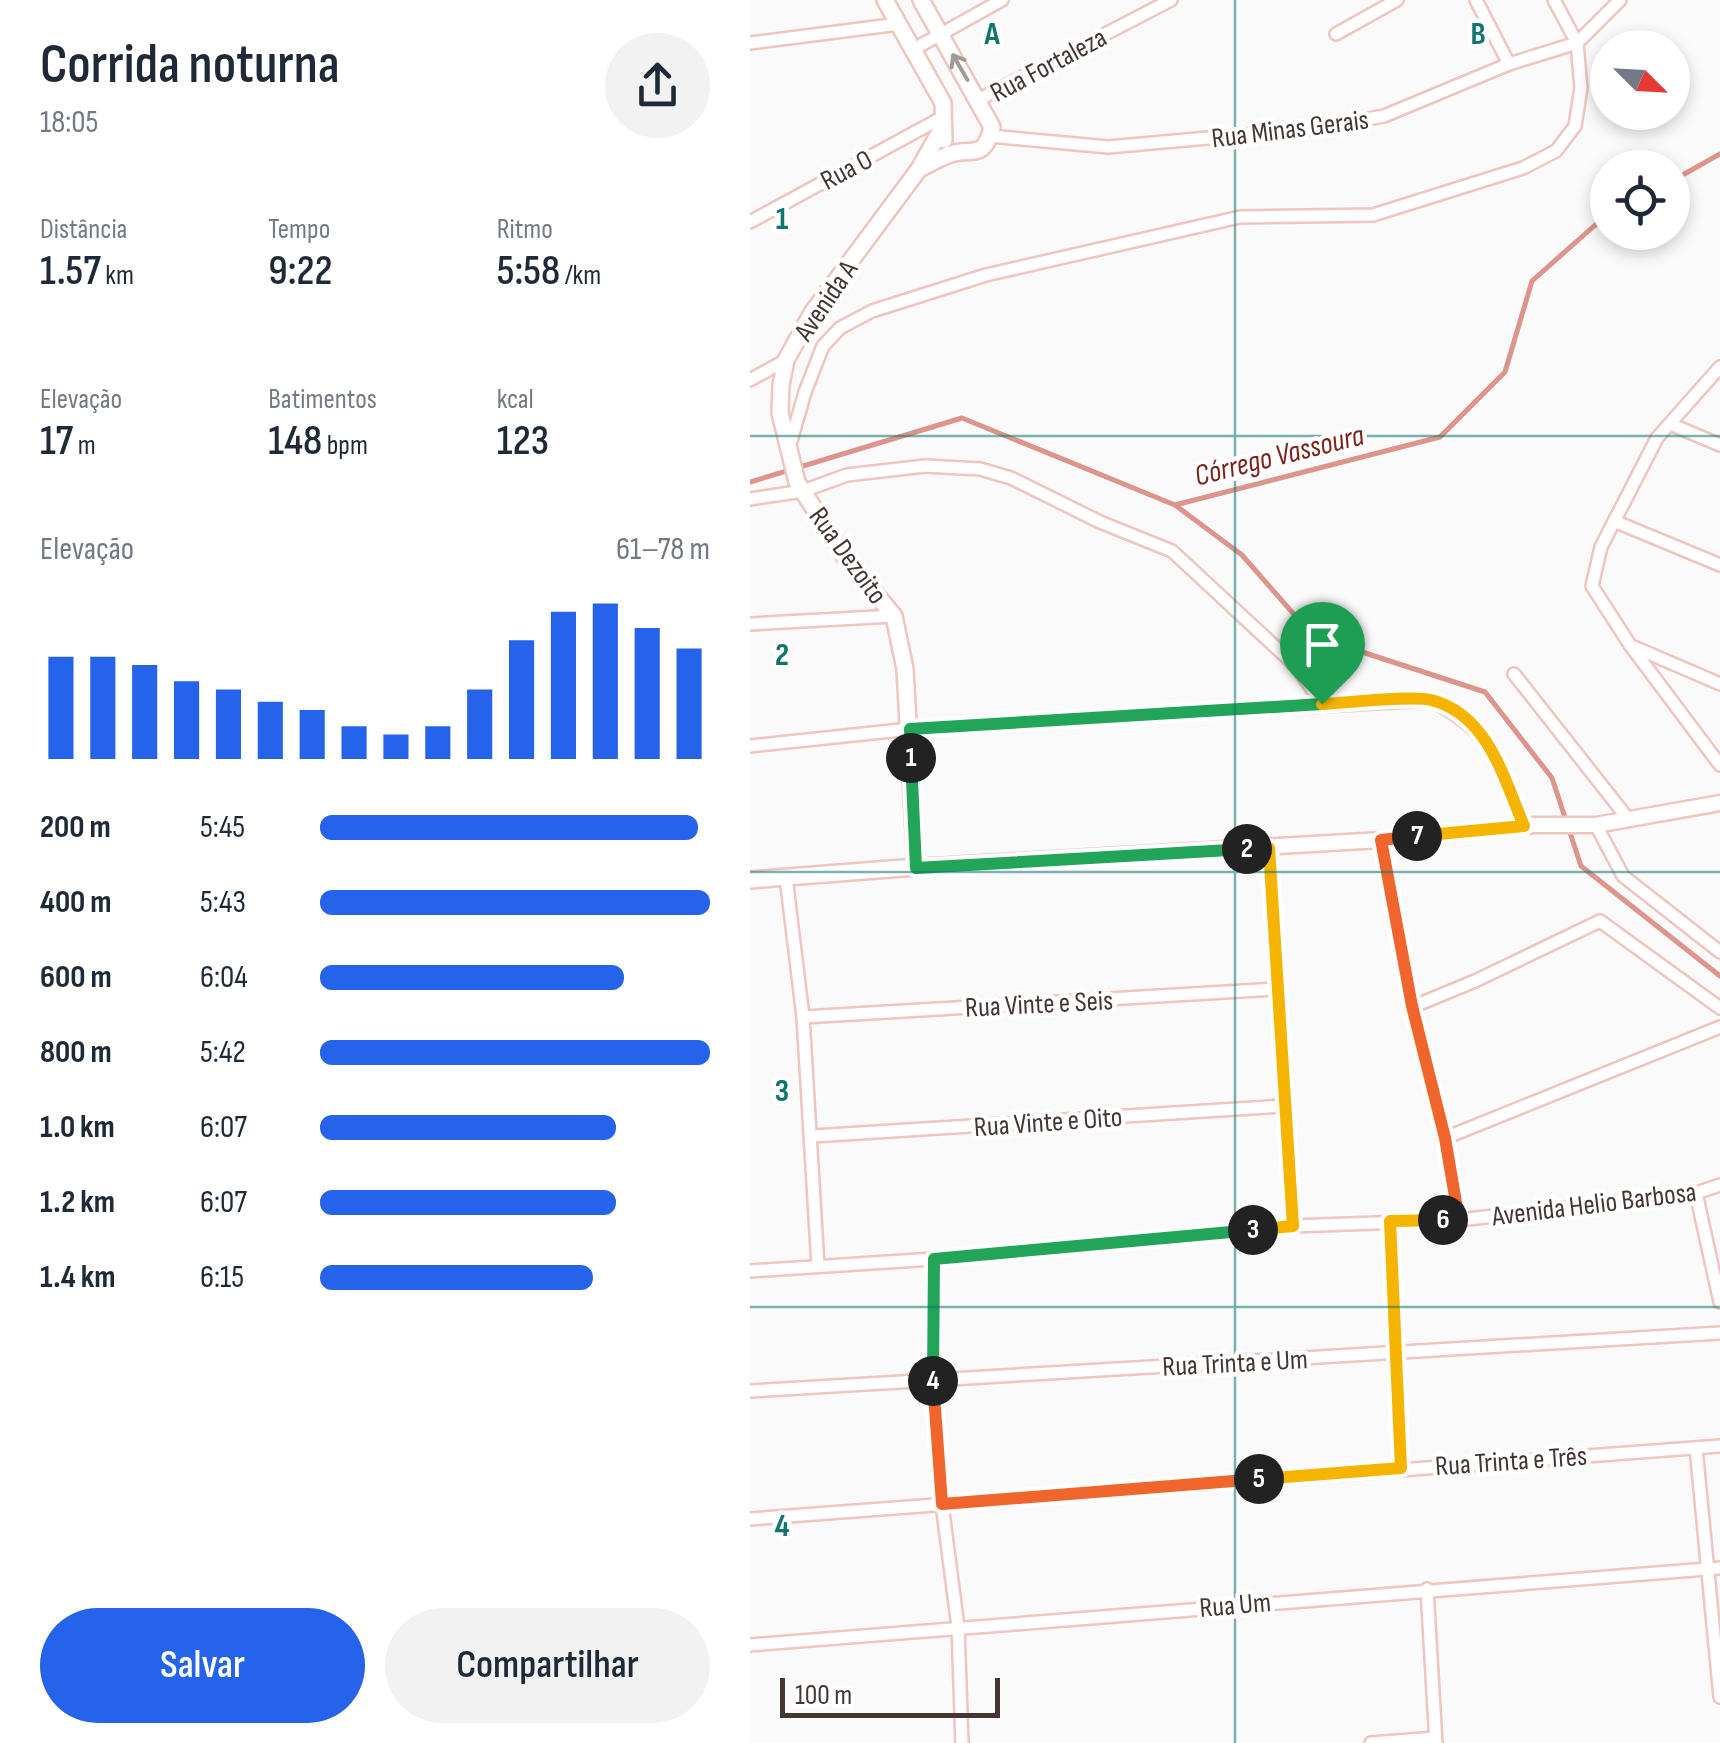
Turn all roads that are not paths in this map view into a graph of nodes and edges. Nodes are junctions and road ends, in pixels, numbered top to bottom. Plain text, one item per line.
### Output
1 (885, 0) edge
2 (921, 0) edge
3 (1002, 0) edge
4 (1170, 0) edge
5 (1397, 0) edge
6 (1476, 0) edge
7 (1554, 0) edge
8 (1620, 0) edge
9 (899, 24) junction
10 (940, 34) junction
11 (1336, 34) dead end
12 (750, 43) edge
13 (1577, 43) junction
14 (914, 49) junction
15 (1509, 64) junction
16 (978, 100) junction
17 (942, 124) junction
18 (990, 136) junction
19 (955, 152) junction
20 (918, 170) junction
21 (750, 222) edge
22 (786, 360) junction
23 (1720, 368) edge
24 (750, 380) edge
25 (1670, 424) junction
26 (1720, 445) edge
27 (790, 448) junction
28 (800, 487) junction
29 (750, 499) edge
30 (1614, 521) junction
31 (1720, 565) edge
32 (894, 616) junction
33 (750, 624) edge
34 (1630, 646) junction
35 (1514, 674) dead end
36 (1720, 684) edge
37 (1322, 704) junction
38 (910, 729) junction
39 (750, 746) edge
40 (1720, 765) edge
41 (1720, 803) edge
42 (1629, 820) junction
43 (1596, 825) junction
44 (1528, 826) junction
45 (1381, 840) junction
46 (1269, 848) junction
47 (916, 868) junction
48 (786, 876) junction
49 (750, 880) edge
50 (1720, 952) edge
51 (1276, 989) junction
52 (1412, 1006) junction
53 (1720, 1008) edge
54 (803, 1017) junction
55 (1720, 1027) edge
56 (1283, 1106) junction
57 (813, 1136) junction
58 (1445, 1138) junction
59 (1720, 1185) edge
60 (1696, 1193) junction
61 (1459, 1220) junction
62 (1390, 1221) junction
63 (1293, 1226) junction
64 (934, 1259) junction
65 (818, 1266) junction
66 (750, 1271) edge
67 (1720, 1302) edge
68 (1720, 1333) edge
69 (1397, 1352) junction
70 (933, 1378) junction
71 (750, 1391) edge
72 (1720, 1446) edge
73 (1696, 1448) junction
74 (1401, 1468) junction
75 (942, 1504) junction
76 (750, 1519) edge
77 (1714, 1568) edge
78 (1427, 1588) junction
79 (958, 1627) junction
80 (750, 1644) edge
81 (1720, 1698) edge
82 (1435, 1741) edge
83 (962, 1743) edge
84 (1371, 1743) edge

1 - 9 main road
2 - 10 main road
3 - 10 street
4 - 16 street, Rua Fortaleza
5 - 11 street
6 - 15 street
7 - 13 street
8 - 13 street
9 - 12 street
9 - 14 main road
10 - 14 street
16 -> 10 main road
13 - 15 street, Rua Minas Gerais
13 - 27 street
14 - 17 main road
15 - 18 street, Rua Minas Gerais
16 - 18 main road
17 - 19 main road
17 - 20 main road, Avenida A
17 - 21 street, Rua O
18 - 19 main road, Avenida A
19 - 20 main road, Avenida A
20 - 22 main road, Avenida A
22 - 24 street
22 - 27 main road, Avenida A
23 - 25 street
25 - 26 street
25 - 30 street
27 - 28 main road, Avenida A
28 - 29 street
28 - 32 main road, Rua Dezoito
28 - 37 street
30 - 31 street
30 - 34 street
32 - 33 street
32 - 38 main road, Rua Dezoito
34 - 36 street
34 - 40 street
35 - 42 street
37 - 38 street
37 - 44 street
38 - 39 street
38 - 47 main road, Rua Dezoito
41 - 42 street
42 - 43 street
43 - 44 street
43 - 50 street
44 - 45 street
45 - 46 street
45 - 52 street
46 - 47 street
46 - 51 street
47 - 48 main road
48 - 49 main road
48 - 54 street
51 - 54 street, Rua Vinte e Seis
51 - 56 street
52 - 53 street
52 - 58 street
54 - 57 street
55 - 58 street
56 - 57 street, Rua Vinte e Oito
56 - 63 street
57 - 65 street
58 - 61 street
59 - 60 street, Avenida Helio Barbosa
60 - 61 street, Avenida Helio Barbosa
60 - 67 street
61 - 62 street, Avenida Helio Barbosa
62 - 63 street, Avenida Helio Barbosa
62 - 69 street
63 - 64 street, Avenida Helio Barbosa
64 - 65 street, Avenida Helio Barbosa
64 - 70 street
65 - 66 street, Avenida Helio Barbosa
68 - 69 street, Rua Trinta e Um
69 - 70 street, Rua Trinta e Um
69 - 74 street
70 - 71 street, Rua Trinta e Um
70 - 75 street
72 - 73 street, Rua Trinta e Três
73 - 74 street, Rua Trinta e Três
73 - 77 street
74 - 75 street, Rua Trinta e Três
75 - 76 street, Rua Trinta e Três
75 - 79 street
77 - 78 street, Rua Um
77 - 81 street
78 - 79 street, Rua Um
78 - 82 street
79 - 80 street, Rua Um
79 - 83 street
82 - 84 street

